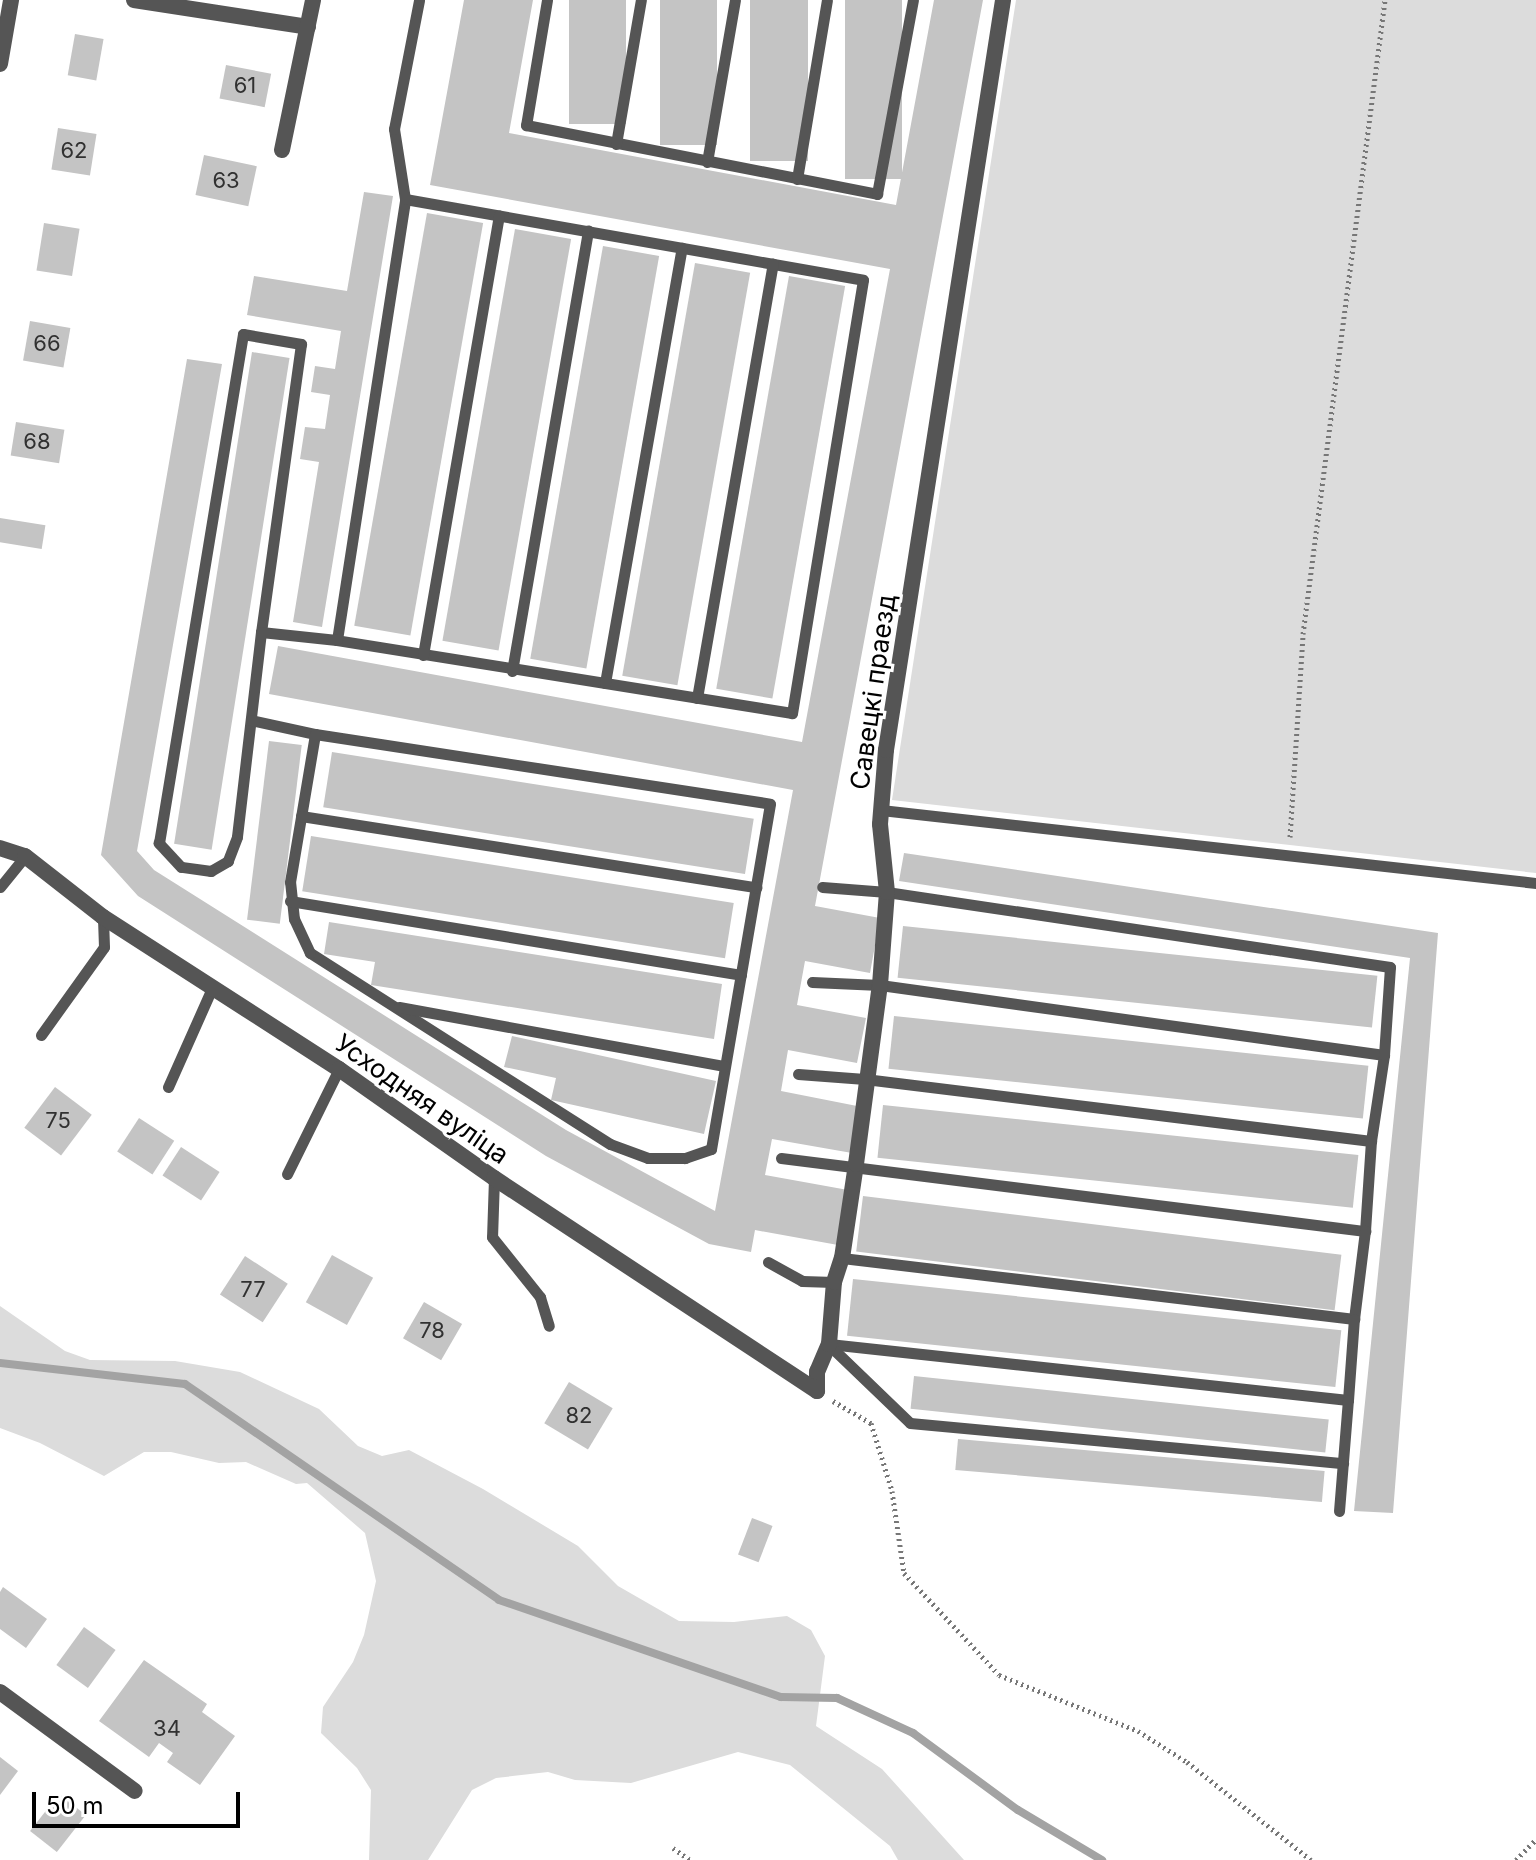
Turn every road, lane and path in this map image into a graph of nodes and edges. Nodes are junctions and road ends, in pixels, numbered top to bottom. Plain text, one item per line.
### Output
1 (11, 0) edge
2 (134, 0) edge
3 (313, 0) edge
4 (419, 0) edge
5 (547, 0) edge
6 (641, 0) edge
7 (735, 0) edge
8 (827, 0) edge
9 (913, 0) edge
10 (1003, 0) edge
11 (1385, 0) edge
12 (308, 27) junction
13 (0, 64) edge
14 (616, 144) junction
15 (282, 150) dead end
16 (707, 162) junction
17 (797, 179) junction
18 (405, 199) junction
19 (499, 216) junction
20 (588, 231) junction
21 (682, 248) junction
22 (773, 264) junction
23 (261, 632) junction
24 (337, 640) junction
25 (423, 655) junction
26 (512, 671) junction
27 (605, 683) junction
28 (697, 698) junction
29 (251, 720) junction
30 (315, 734) junction
31 (881, 810) junction
32 (301, 816) junction
33 (0, 848) edge
34 (25, 856) junction
35 (1289, 856) junction
36 (1536, 883) edge
37 (0, 887) edge
38 (756, 887) junction
39 (822, 887) dead end
40 (887, 892) junction
41 (290, 901) junction
42 (103, 917) junction
43 (741, 975) junction
44 (812, 982) dead end
45 (880, 985) junction
46 (212, 988) junction
47 (393, 1005) junction
48 (41, 1035) dead end
49 (1384, 1055) junction
50 (725, 1066) junction
51 (339, 1069) junction
52 (798, 1074) dead end
53 (865, 1079) junction
54 (168, 1087) dead end
55 (1371, 1141) junction
56 (781, 1158) dead end
57 (856, 1164) junction
58 (287, 1174) dead end
59 (494, 1178) junction
60 (1365, 1231) junction
61 (842, 1258) junction
62 (768, 1262) dead end
63 (834, 1282) junction
64 (1354, 1319) junction
65 (549, 1326) dead end
66 (829, 1344) junction
67 (817, 1391) junction
68 (1348, 1400) junction
69 (1343, 1463) junction
70 (1339, 1511) dead end
71 (0, 1692) edge
72 (135, 1791) dead end
73 (1536, 1839) edge
74 (673, 1848) dead end
75 (690, 1860) edge
76 (1311, 1860) edge
77 (1516, 1860) edge

1 - 13 street
2 - 12 street
3 - 12 street
4 - 18 lane
5 - 14 lane
6 - 14 lane
7 - 16 lane
8 - 17 lane
9 - 17 lane
10 - 31 street, Савецкі праезд
11 - 35 path
12 - 15 street
14 - 16 lane
16 - 17 lane
18 - 19 lane
18 - 24 lane
19 - 20 lane
19 - 25 lane
20 - 21 lane
20 - 26 lane
21 - 22 lane
21 - 27 lane
22 - 28 lane
22 - 28 lane
23 - 24 lane
23 - 29 lane
23 - 29 lane
24 - 25 lane
25 - 26 lane
26 - 27 lane
27 - 28 lane
29 - 30 lane
30 - 32 lane
30 - 38 lane
31 - 35 lane
31 - 40 street, Савецкі праезд
32 - 38 lane
32 - 41 lane
33 - 34 street, Усходняя вуліца
34 - 37 lane
34 - 42 street, Усходняя вуліца
35 - 36 lane
38 - 43 lane
39 - 40 lane
40 - 45 street, Савецкі праезд
40 - 49 lane
41 - 43 lane
41 - 47 lane
42 - 46 street, Усходняя вуліца
42 - 48 lane
43 - 50 lane
44 - 45 lane
45 - 49 lane
45 - 53 street, Савецкі праезд
46 - 51 street, Усходняя вуліца
46 - 54 lane
47 - 50 lane
47 - 50 lane
49 - 55 lane
51 - 58 lane
51 - 59 street, Усходняя вуліца
52 - 53 lane
53 - 55 lane
53 - 57 street, Савецкі праезд
55 - 60 lane
56 - 57 lane
57 - 60 lane
57 - 61 street, Савецкі праезд
59 - 65 lane
59 - 67 street, Усходняя вуліца
60 - 64 lane
61 - 63 street, Савецкі праезд
61 - 64 lane
62 - 63 lane
63 - 66 street, Савецкі праезд
64 - 68 lane
66 - 67 street, Савецкі праезд
66 - 68 lane
66 - 69 lane
67 - 76 path
68 - 69 lane
69 - 70 lane
71 - 72 street
73 - 77 path
74 - 75 path

